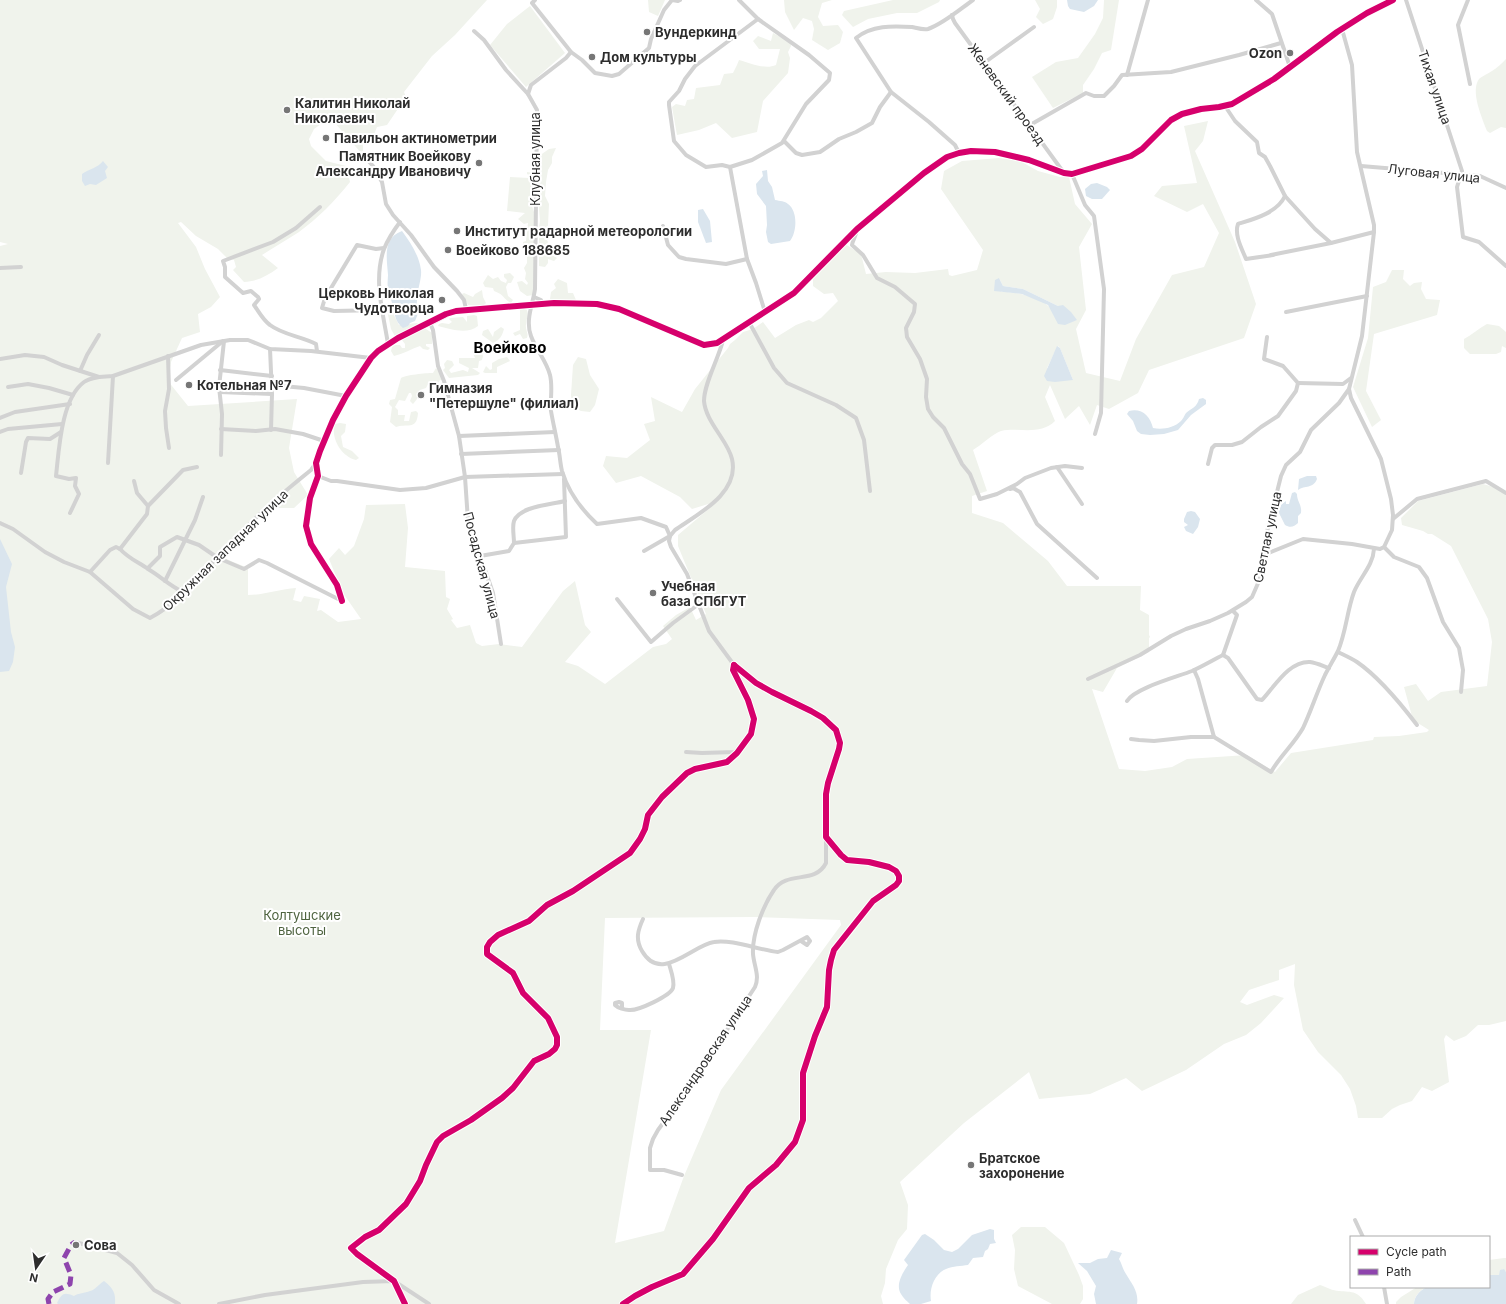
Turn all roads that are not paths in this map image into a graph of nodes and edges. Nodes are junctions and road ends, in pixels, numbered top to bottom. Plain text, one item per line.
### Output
1 (535, 0) edge
2 (680, 0) edge
3 (739, 0) edge
4 (973, 0) edge
5 (1148, 0) edge
6 (1256, 0) edge
7 (1393, 0) edge
8 (1406, 0) edge
9 (1468, 0) edge
10 (952, 15) junction
11 (758, 20) junction
12 (1034, 27) dead end
13 (1339, 30) junction
14 (474, 31) dead end
15 (1281, 42) junction
16 (571, 52) junction
17 (984, 63) junction
18 (1290, 68) junction
19 (1127, 75) junction
20 (1470, 84) dead end
21 (892, 92) junction
22 (528, 94) junction
23 (1226, 106) junction
24 (1030, 125) junction
25 (784, 140) junction
26 (959, 153) junction
27 (363, 154) dead end
28 (1361, 166) junction
29 (730, 167) junction
30 (1064, 173) junction
31 (1072, 174) junction
32 (1461, 174) junction
33 (1506, 188) edge
34 (1285, 196) junction
35 (320, 207) dead end
36 (400, 222) junction
37 (663, 226) dead end
38 (857, 229) junction
39 (1374, 232) junction
40 (1331, 243) junction
41 (384, 248) junction
42 (747, 258) junction
43 (1506, 266) edge
44 (21, 267) dead end
45 (0, 268) edge
46 (1367, 296) junction
47 (534, 297) junction
48 (542, 304) junction
49 (530, 305) junction
50 (382, 310) junction
51 (466, 310) junction
52 (765, 312) junction
53 (1286, 312) dead end
54 (749, 322) junction
55 (430, 323) junction
56 (99, 335) dead end
57 (1267, 338) dead end
58 (224, 340) junction
59 (723, 340) junction
60 (388, 344) junction
61 (270, 349) junction
62 (317, 351) junction
63 (167, 357) junction
64 (371, 358) junction
65 (0, 360) edge
66 (220, 370) junction
67 (80, 371) junction
68 (113, 376) junction
69 (272, 376) junction
70 (99, 377) junction
71 (1351, 378) junction
72 (176, 380) dead end
73 (1298, 383) junction
74 (1343, 384) junction
75 (272, 385) junction
76 (8, 387) dead end
77 (1349, 390) junction
78 (220, 392) junction
79 (272, 394) junction
80 (73, 395) junction
81 (346, 396) junction
82 (70, 404) junction
83 (0, 418) edge
84 (62, 424) junction
85 (221, 428) junction
86 (271, 430) junction
87 (0, 432) edge
88 (61, 432) junction
89 (555, 432) junction
90 (1095, 434) dead end
91 (459, 436) junction
92 (324, 441) junction
93 (169, 448) dead end
94 (559, 450) junction
95 (461, 454) junction
96 (221, 455) dead end
97 (108, 463) dead end
98 (316, 463) junction
99 (1208, 464) dead end
100 (197, 467) dead end
101 (1057, 467) junction
102 (1082, 468) dead end
103 (21, 473) dead end
104 (564, 474) junction
105 (318, 476) junction
106 (465, 477) junction
107 (134, 481) dead end
108 (1009, 489) junction
109 (870, 491) dead end
110 (1506, 493) edge
111 (203, 497) dead end
112 (565, 501) junction
113 (1082, 504) dead end
114 (148, 506) junction
115 (70, 513) dead end
116 (1393, 519) junction
117 (0, 523) edge
118 (670, 536) junction
119 (185, 540) junction
120 (514, 543) junction
121 (1384, 546) junction
122 (120, 548) junction
123 (1374, 549) junction
124 (644, 551) dead end
125 (1266, 554) junction
126 (480, 556) junction
127 (218, 558) junction
128 (148, 568) junction
129 (90, 572) junction
130 (1098, 578) dead end
131 (165, 581) junction
132 (183, 592) junction
133 (617, 599) dead end
134 (699, 604) junction
135 (1233, 611) junction
136 (501, 644) dead end
137 (1338, 652) junction
138 (1223, 655) junction
139 (734, 665) junction
140 (1329, 668) junction
141 (1194, 670) junction
142 (1088, 679) dead end
143 (1461, 692) dead end
144 (1127, 701) dead end
145 (1417, 725) dead end
146 (1214, 737) junction
147 (1131, 739) dead end
148 (686, 752) dead end
149 (827, 839) junction
150 (643, 919) dead end
151 (801, 941) dead end
152 (753, 948) junction
153 (669, 964) junction
154 (622, 1008) dead end
155 (682, 1175) dead end
156 (1355, 1220) dead end
157 (1363, 1236) edge
158 (75, 1242) dead end
159 (1384, 1288) edge
160 (179, 1304) edge
161 (219, 1304) edge
162 (429, 1304) edge
163 (623, 1304) edge
164 (1387, 1304) edge

1 - 16 street
2 - 16 street
3 - 11 street
4 - 10 street
5 - 19 street
6 - 15 street
7 - 13 street
8 - 32 street, Тихая улица
9 - 20 street
10 - 17 street, Женевский проезд
10 - 21 street
11 - 25 street
11 - 29 street
12 - 17 street
13 - 18 street
13 - 28 street
14 - 22 street
15 - 18 street
15 - 19 street
16 - 22 street, Клубная улица
17 - 24 street, Женевский проезд
18 - 23 street
19 - 24 street
21 - 25 street
21 - 26 street
22 - 47 street, Клубная улица
23 - 31 street
23 - 34 street
24 - 30 street, Женевский проезд
25 - 29 street
26 - 30 street
26 - 38 street
27 - 36 street
28 - 32 street, Луговая улица
28 - 39 street
29 - 42 street
30 - 31 street
31 - 90 street
32 - 33 street, Луговая улица
32 - 43 street, Тихая улица
34 - 40 street
34 - 40 street
35 - 62 street
36 - 41 street
36 - 51 street
37 - 42 street
38 - 52 street
38 - 108 street
39 - 40 street
39 - 46 street
41 - 50 street
41 - 50 street
42 - 52 street
44 - 45 street
46 - 53 street
46 - 71 street
47 - 48 street
47 - 49 street, Клубная улица
48 - 49 street
48 - 59 street
49 - 51 street
49 - 89 street
50 - 60 street
51 - 55 street
52 - 54 street
54 - 59 street
54 - 109 street
55 - 60 street
55 - 91 street, Посадская улица
56 - 67 street
57 - 73 street
58 - 61 street
58 - 63 street
58 - 66 street
58 - 72 street
59 - 118 street
60 - 64 street
61 - 62 street
61 - 69 street
62 - 64 street
63 - 68 street
63 - 93 street
64 - 81 street
65 - 67 street
66 - 69 street
66 - 78 street
67 - 70 street
68 - 70 street
68 - 97 street
69 - 75 street
70 - 80 street
71 - 74 street
71 - 77 street
73 - 74 street
73 - 99 street
74 - 77 street
75 - 79 street
75 - 81 street
76 - 80 street
77 - 116 street
77 - 125 street, Светлая улица
78 - 79 street
78 - 85 street
79 - 86 street
80 - 82 street
81 - 92 street
82 - 83 street
82 - 84 street
84 - 87 street
84 - 88 street
85 - 86 street
85 - 96 street
86 - 92 street
88 - 103 street
88 - 115 street
89 - 91 street
89 - 94 street
91 - 95 street, Посадская улица
92 - 98 street
94 - 95 street
94 - 104 street
95 - 106 street, Посадская улица
98 - 105 street
98 - 127 street, Окружная западная улица
100 - 114 street
101 - 102 street
101 - 108 street
101 - 113 street
104 - 106 street
104 - 112 street
104 - 118 street
105 - 106 street
105 - 127 street
106 - 126 street, Посадская улица
107 - 114 street
108 - 130 street
110 - 116 street
111 - 119 street
112 - 120 street
112 - 120 street
114 - 122 street
116 - 121 street
117 - 129 street
118 - 124 street
118 - 134 street
119 - 127 street
119 - 128 street
119 - 131 street
120 - 126 street
121 - 123 street
121 - 143 street
122 - 128 street
122 - 129 street
123 - 125 street
123 - 137 street
125 - 135 street, Светлая улица
126 - 136 street, Посадская улица
127 - 132 street, Окружная западная улица
128 - 131 street
129 - 132 street, Окружная западная улица
131 - 132 street
133 - 134 street
134 - 139 street
135 - 138 street
135 - 142 street, Светлая улица
137 - 140 street
137 - 145 street
138 - 140 street
138 - 141 street
139 - 148 street
139 - 149 street
140 - 146 street
141 - 144 street
141 - 146 street
146 - 147 street
149 - 152 street, Александровская улица
149 - 163 street
150 - 153 street
151 - 152 street
152 - 153 street
152 - 155 street, Александровская улица
153 - 154 street
156 - 157 street
158 - 160 street
159 - 164 street
161 - 162 street

